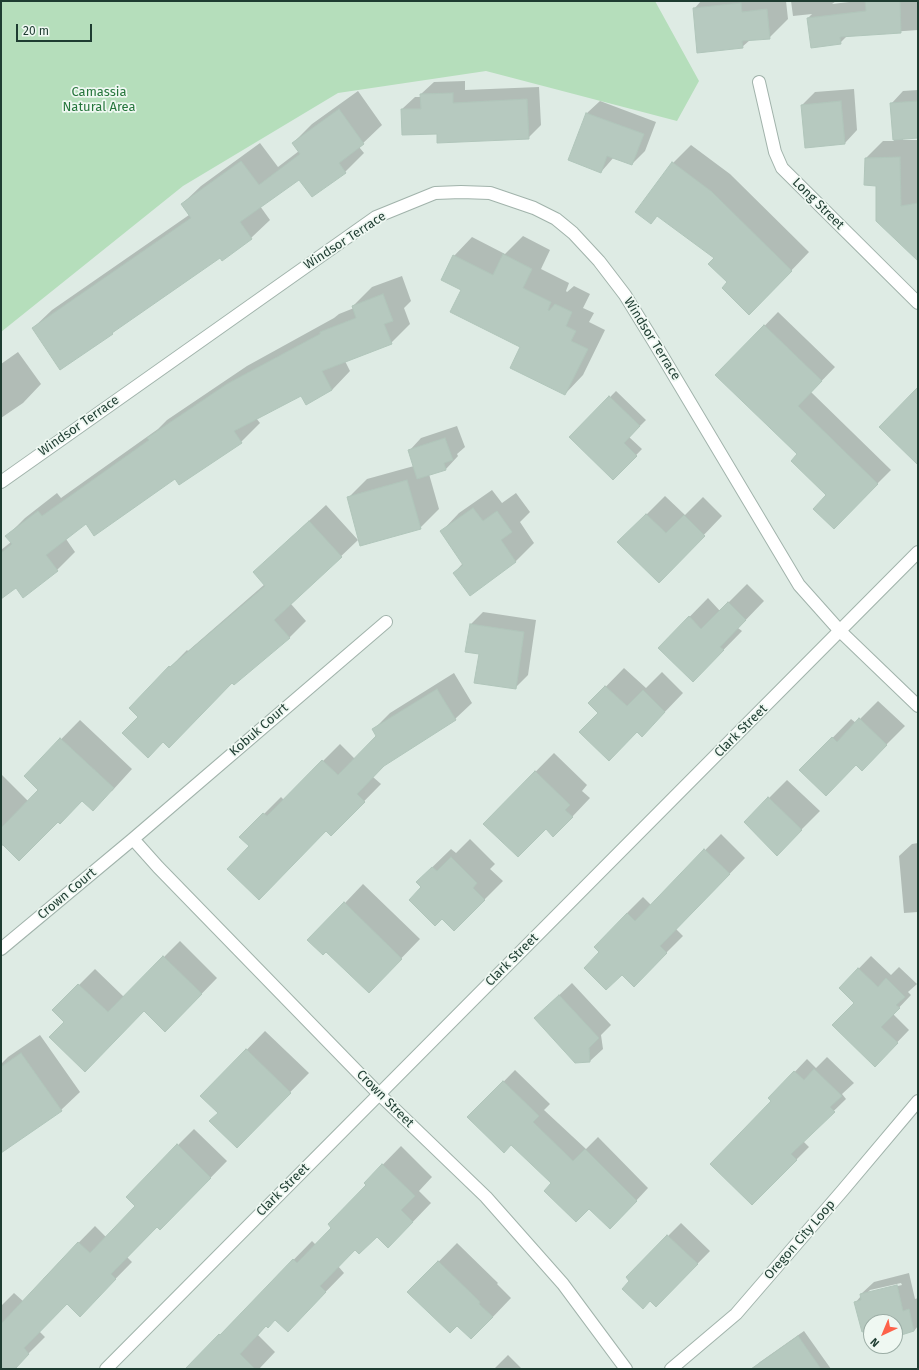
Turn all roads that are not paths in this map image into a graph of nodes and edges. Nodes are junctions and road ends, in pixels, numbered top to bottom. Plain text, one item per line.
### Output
1 (759, 82) dead end
2 (918, 303) edge
3 (1, 482) edge
4 (918, 552) edge
5 (386, 622) dead end
6 (840, 631) junction
7 (918, 706) edge
8 (133, 839) junction
9 (1, 949) edge
10 (379, 1094) junction
11 (918, 1101) edge
12 (106, 1369) edge
13 (626, 1369) edge
14 (671, 1369) edge

1 - 2 street, Long Street
3 - 6 street, Windsor Terrace
4 - 6 street, Clark Street
5 - 8 street, Kobuk Court
6 - 7 street
6 - 10 street, Clark Street
8 - 9 street, Crown Court
8 - 10 street, Crown Street
10 - 12 street, Clark Street
10 - 13 street, Crown Street
11 - 14 street, Oregon City Loop

